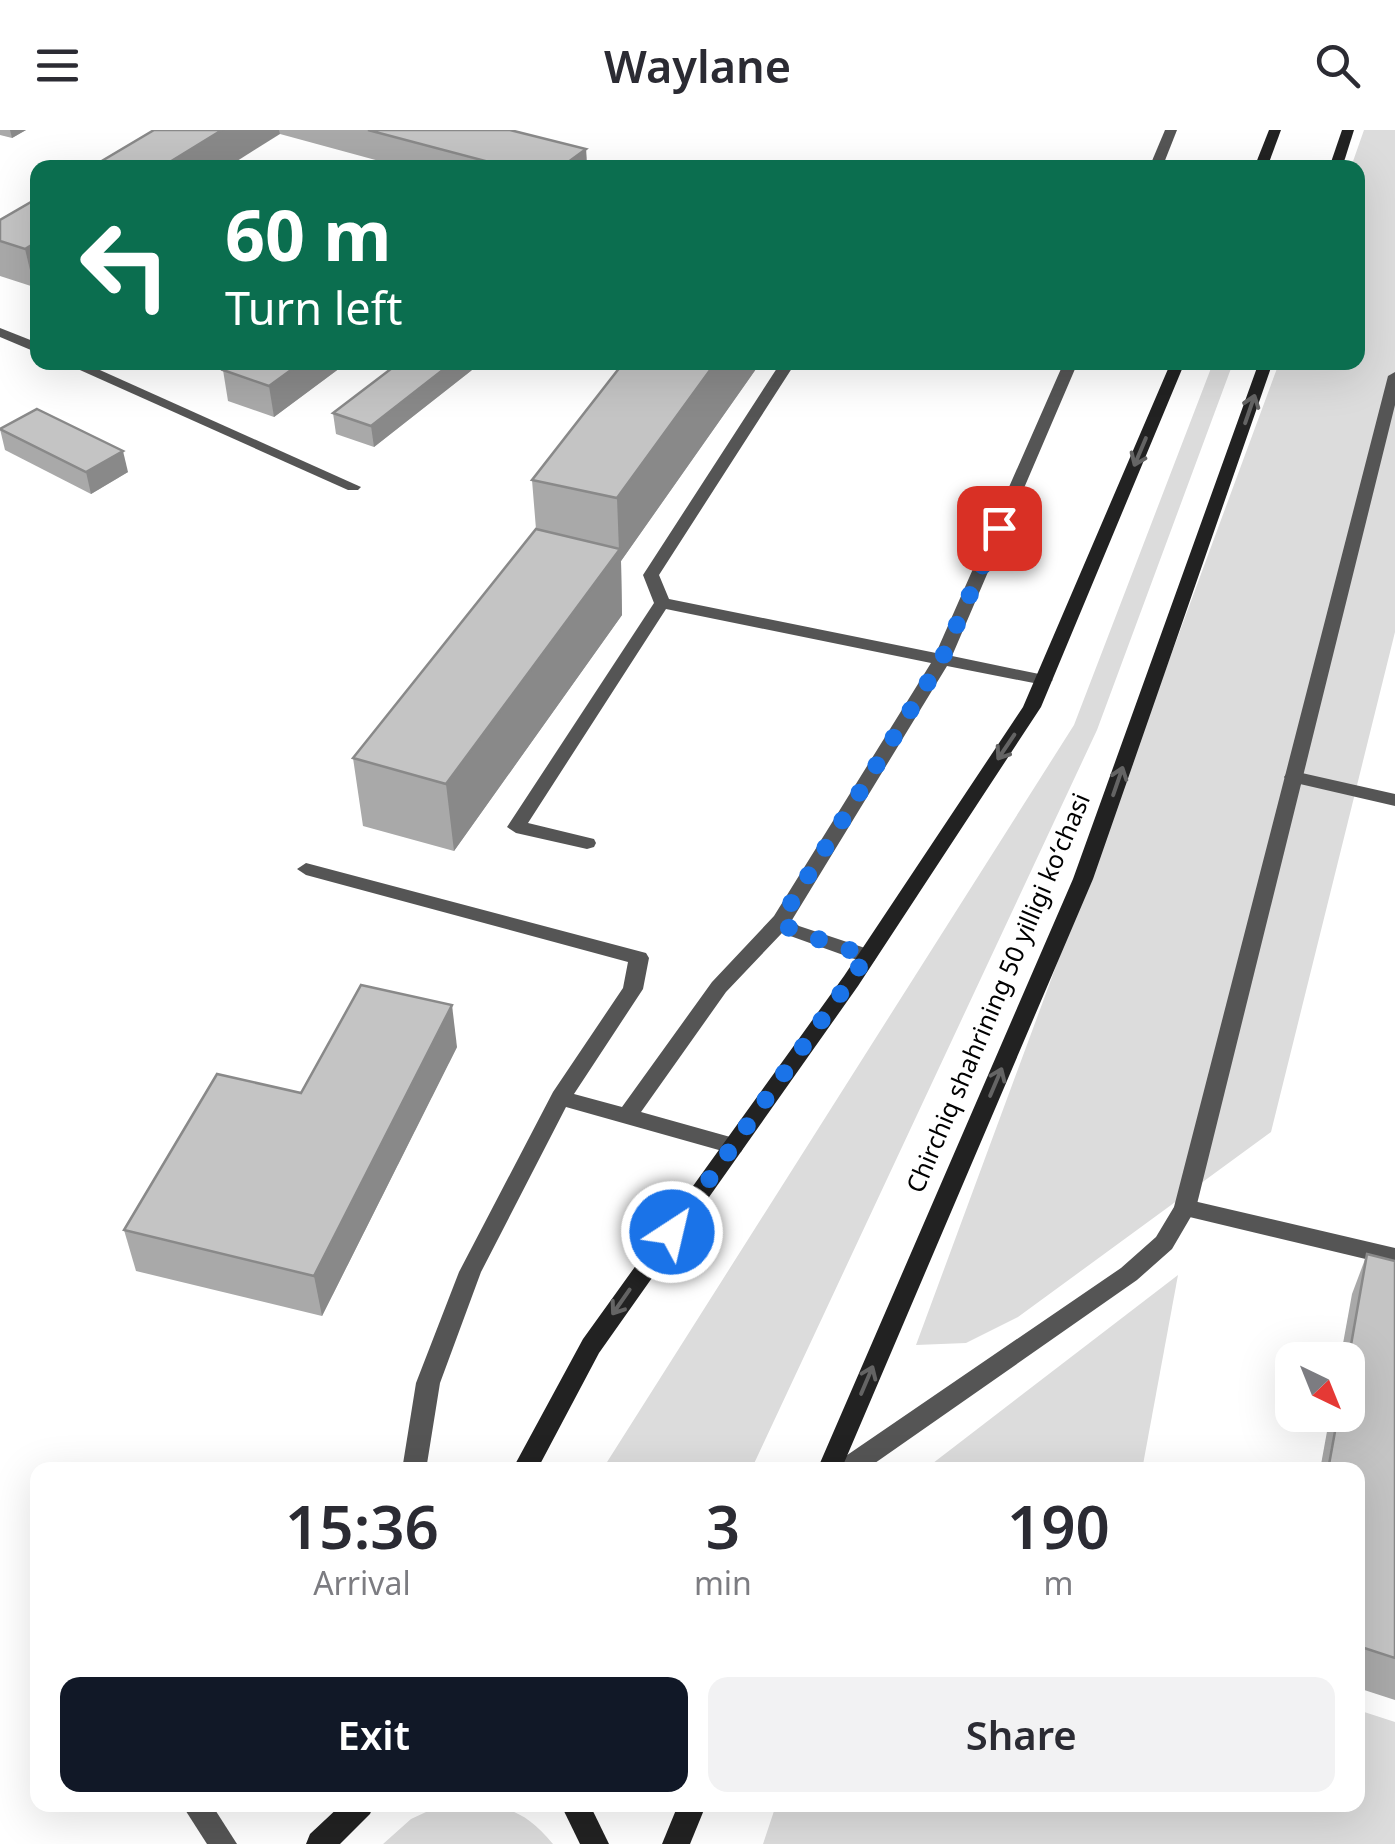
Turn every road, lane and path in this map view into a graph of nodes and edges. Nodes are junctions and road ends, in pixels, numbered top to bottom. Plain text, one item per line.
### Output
1 (1171, 130) edge
2 (1275, 130) edge
3 (1348, 130) edge
4 (1158, 160) edge
5 (1263, 160) edge
6 (1338, 160) edge
7 (0, 332) edge
8 (30, 345) edge
9 (87, 370) edge
10 (784, 370) edge
11 (1067, 370) edge
12 (1175, 370) edge
13 (1263, 370) edge
14 (1395, 376) edge
15 (353, 487) dead end
16 (662, 604) junction
17 (941, 661) junction
18 (1044, 680) junction
19 (1294, 777) junction
20 (1395, 800) edge
21 (587, 843) dead end
22 (306, 869) dead end
23 (780, 921) junction
24 (867, 956) junction
25 (560, 1098) junction
26 (628, 1115) junction
27 (733, 1146) junction
28 (1185, 1208) junction
29 (1395, 1257) edge
30 (415, 1462) edge
31 (528, 1462) edge
32 (831, 1462) edge
33 (858, 1462) edge
34 (201, 1812) edge
35 (333, 1812) edge
36 (352, 1812) edge
37 (580, 1812) edge
38 (689, 1812) edge
39 (223, 1844) edge
40 (317, 1844) edge
41 (596, 1844) edge
42 (676, 1844) edge

1 - 4 street
2 - 5 main road
3 - 6 main road
7 - 8 street
9 - 15 street
10 - 16 street
11 - 17 street
12 -> 18 main road
32 -> 13 main road, Chirchiq shahrining 50 yilligi koʻchasi
14 - 19 street
16 - 17 street
16 - 21 street
17 - 18 street
17 - 23 street
18 -> 24 main road
19 - 20 street
19 - 28 street
22 - 25 street
23 - 24 street
23 - 26 street
24 - 27 main road
25 - 26 street
25 - 30 street
26 - 27 street
27 -> 31 main road
28 - 29 street
28 - 33 street
34 - 39 street
35 - 40 main road
36 - 40 main road
37 - 41 main road
38 - 42 main road

